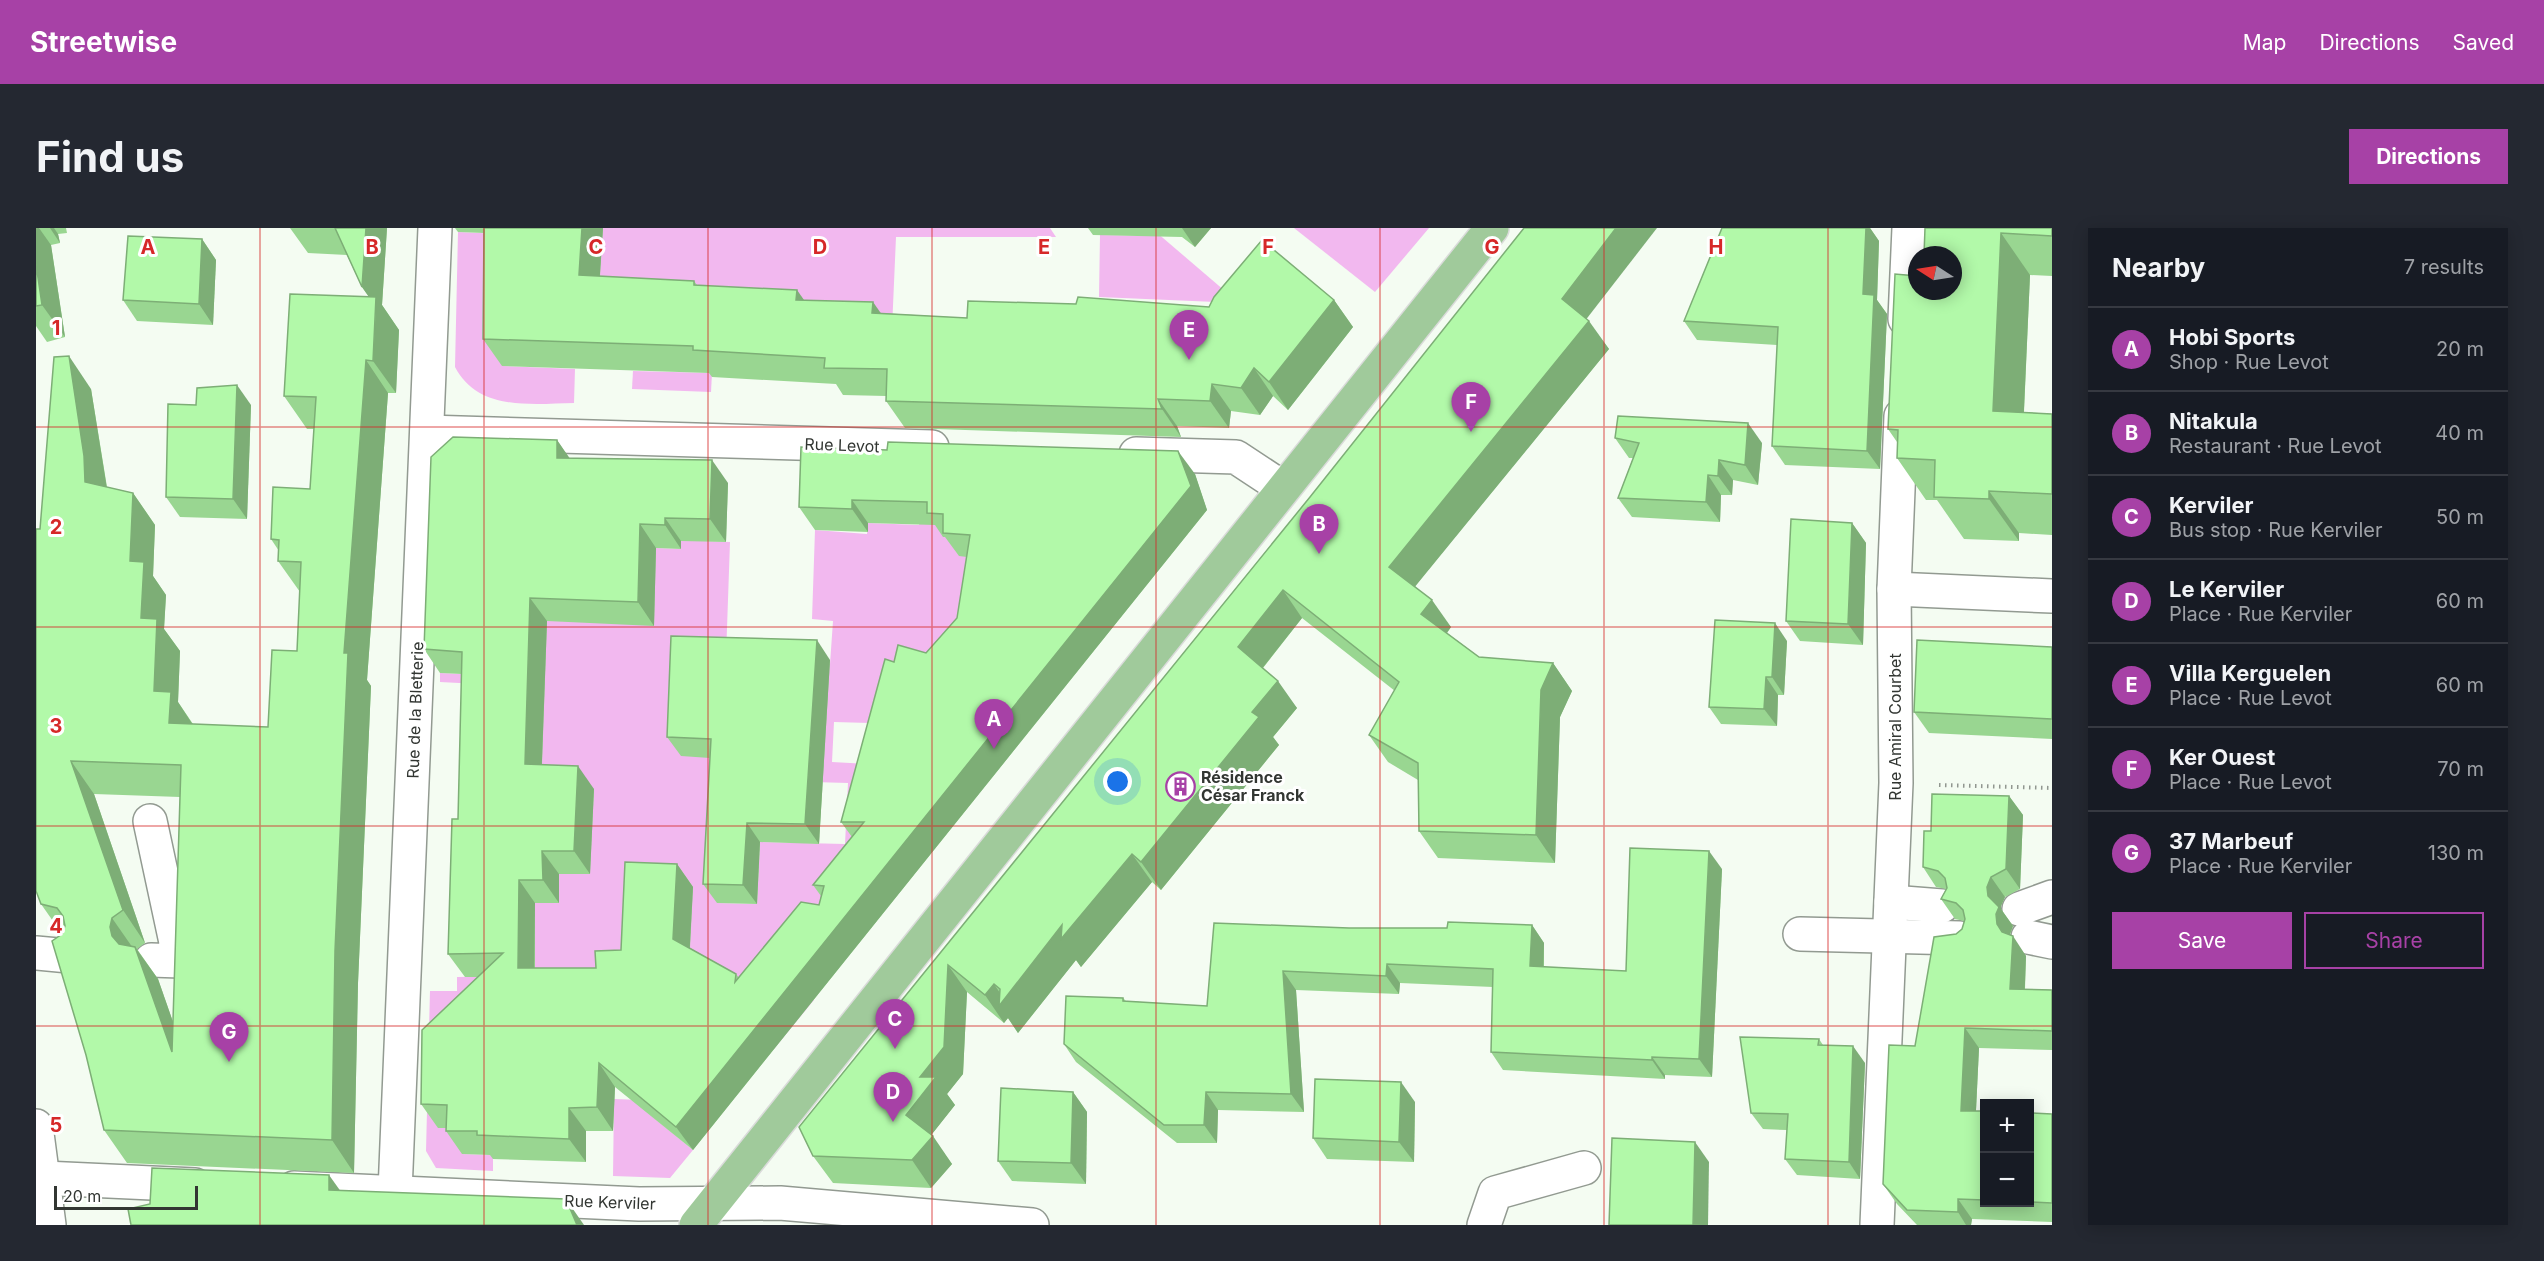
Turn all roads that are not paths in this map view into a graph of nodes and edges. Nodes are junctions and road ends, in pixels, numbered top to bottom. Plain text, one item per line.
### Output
1 (435, 228) edge
2 (1492, 228) edge
3 (1909, 228) edge
4 (1904, 345) edge
5 (1902, 391) edge
6 (427, 432) junction
7 (964, 448) edge
8 (1106, 453) edge
9 (1283, 488) junction
10 (1894, 589) junction
11 (2052, 596) edge
12 (150, 821) dead end
13 (2052, 897) edge
14 (1891, 902) junction
15 (1942, 906) edge
16 (2033, 929) edge
17 (1800, 934) dead end
18 (1890, 937) junction
19 (1960, 938) edge
20 (36, 953) edge
21 (69, 956) edge
22 (152, 960) dead end
23 (36, 1126) edge
24 (1584, 1168) dead end
25 (44, 1178) junction
26 (230, 1186) edge
27 (265, 1187) edge
28 (395, 1192) junction
29 (704, 1215) edge
30 (49, 1225) edge
31 (1032, 1225) edge
32 (1484, 1225) edge
33 (1878, 1225) edge

1 - 6 street, Rue de la Bletterie
2 - 9 main road
3 - 4 street
5 - 10 street, Rue Amiral Courbet
6 - 7 street, Rue Levot
6 - 28 street, Rue de la Bletterie
8 - 9 street
9 - 29 main road
10 - 11 street
10 - 14 street, Rue Amiral Courbet
12 - 22 street
13 - 16 street
14 - 15 street
14 - 18 street, Rue Amiral Courbet
17 - 18 street
18 - 19 street
18 - 33 street, Rue Amiral Courbet
20 - 21 street
23 - 25 street
24 - 32 street
25 - 26 street
25 - 30 street
27 - 28 street, Rue Kerviler
28 - 29 street, Rue Kerviler
29 - 31 street, Rue Kerviler

